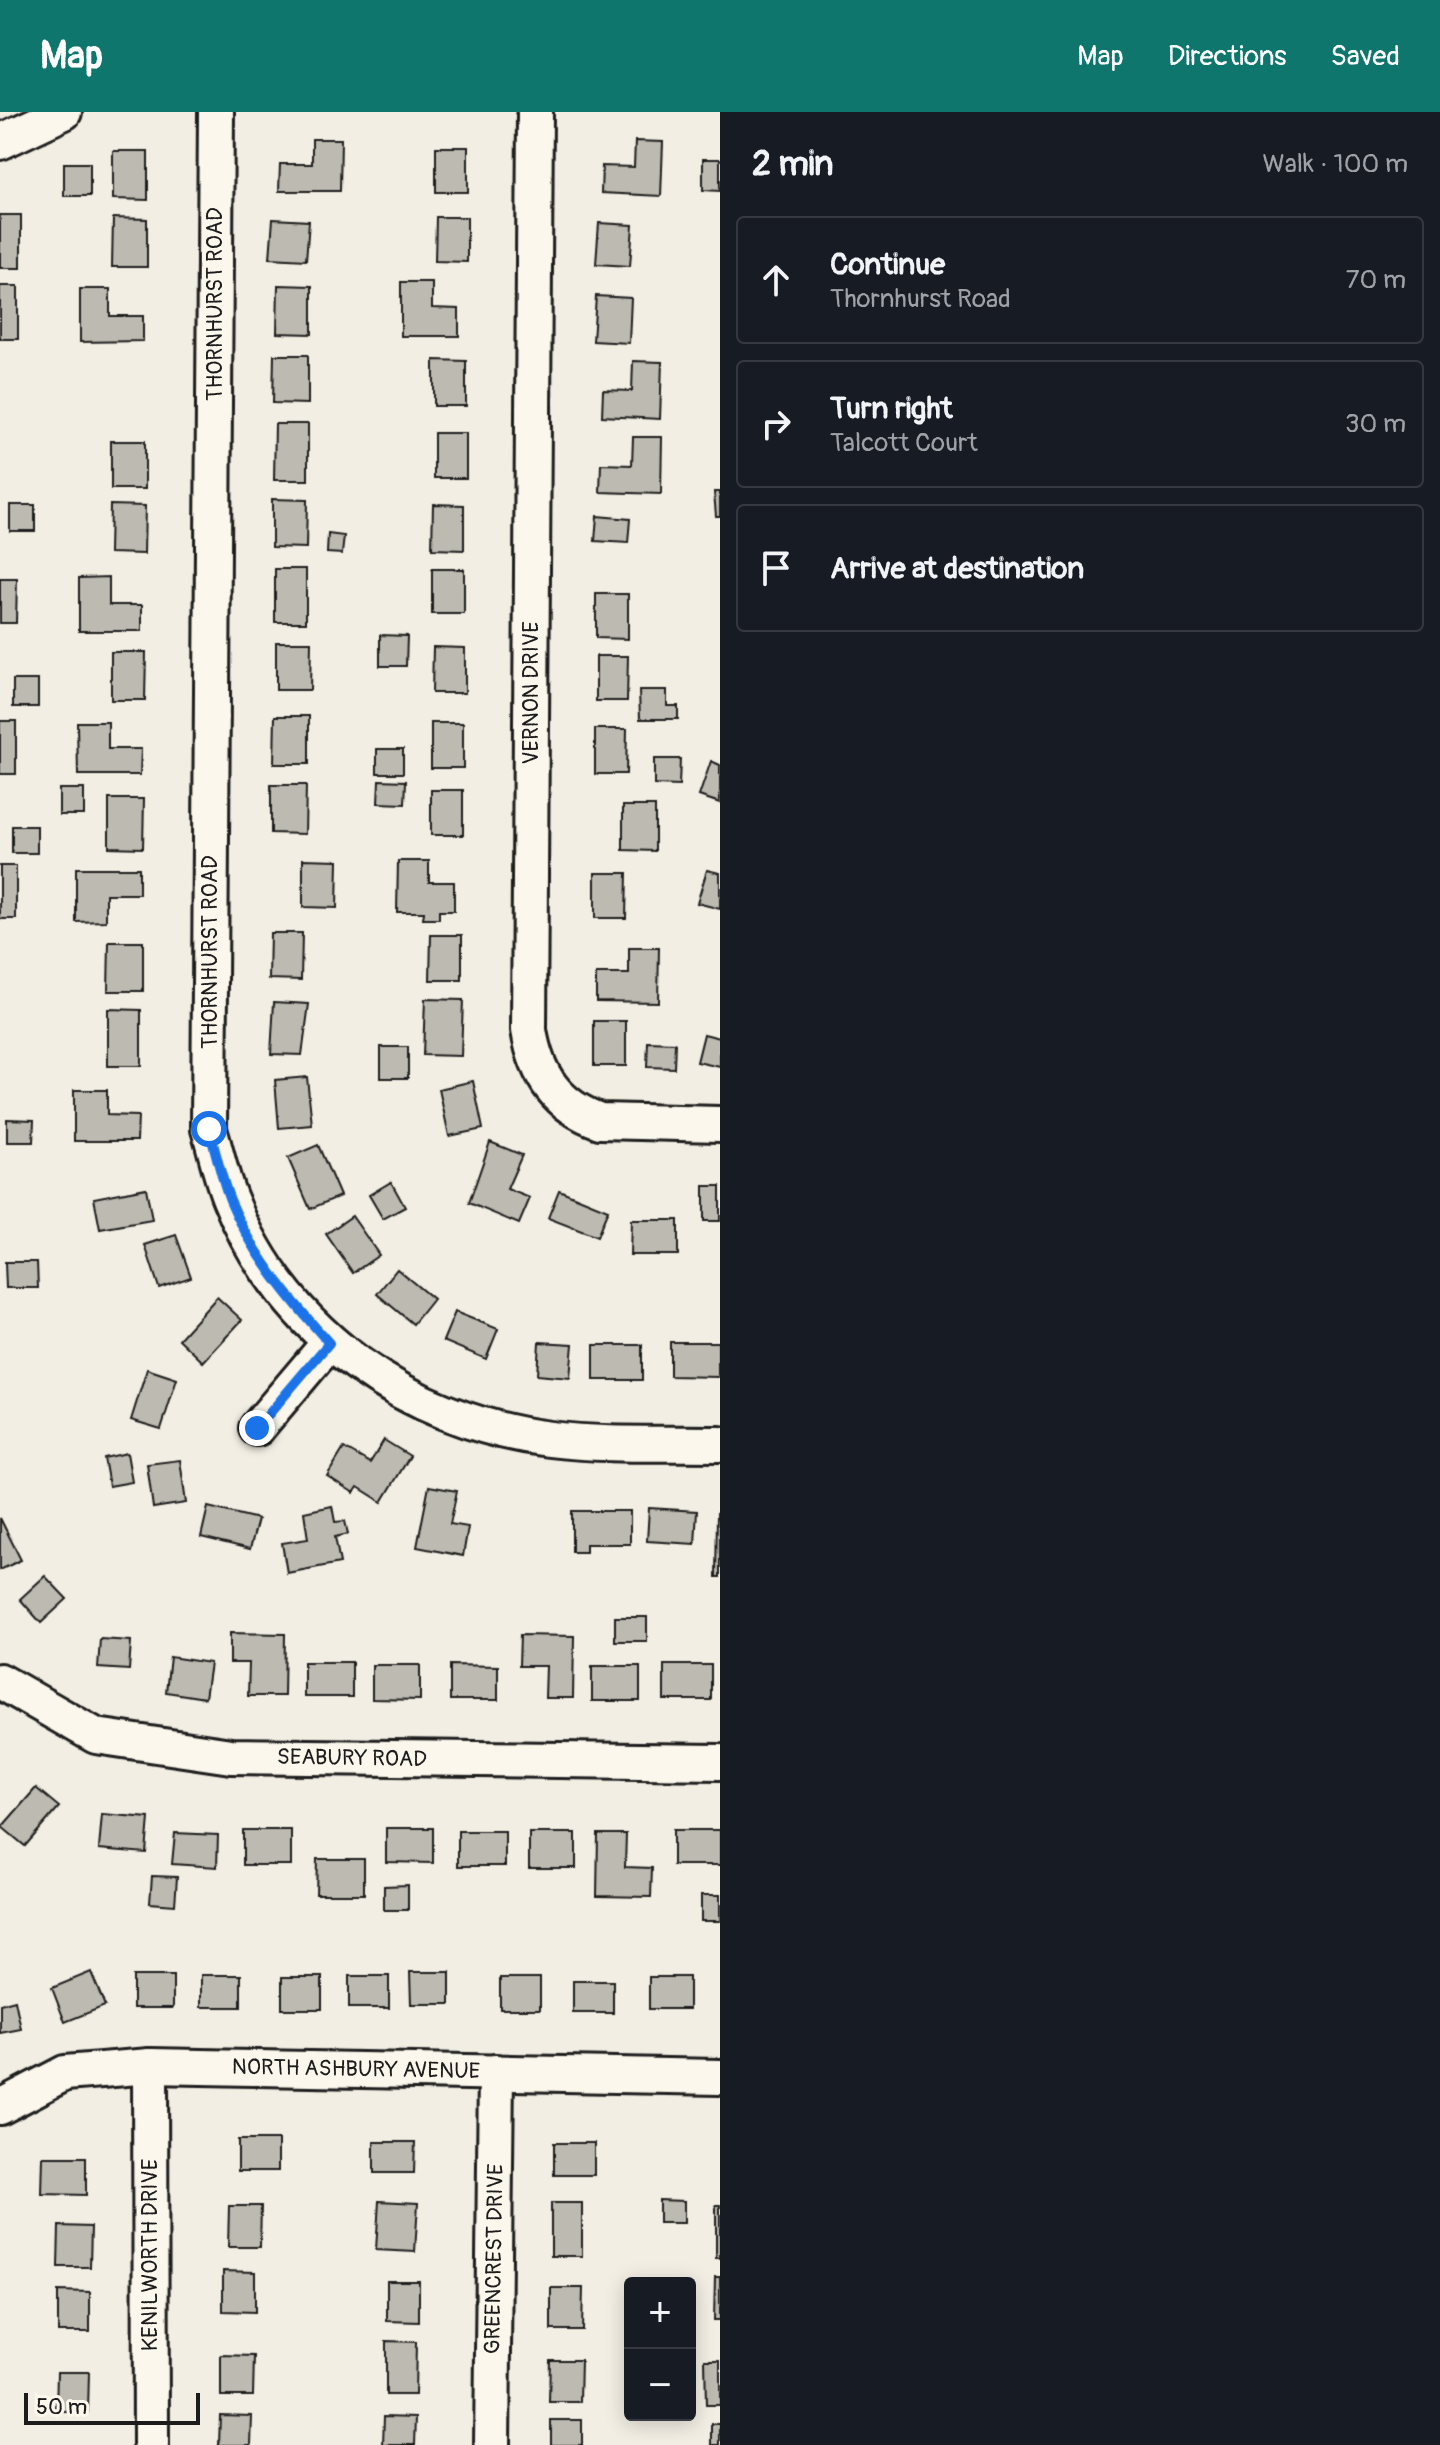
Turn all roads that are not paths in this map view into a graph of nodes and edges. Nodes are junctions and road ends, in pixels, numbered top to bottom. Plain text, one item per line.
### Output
1 (64, 112) edge
2 (216, 112) edge
3 (535, 112) edge
4 (0, 142) edge
5 (720, 1124) edge
6 (329, 1343) junction
7 (257, 1428) dead end
8 (720, 1444) edge
9 (1, 1685) edge
10 (720, 1762) edge
11 (150, 2066) junction
12 (496, 2072) junction
13 (720, 2077) edge
14 (0, 2107) edge
15 (151, 2445) edge
16 (492, 2445) edge

1 - 4 street
2 - 6 street, THORNHURST ROAD
3 - 5 street, VERNON DRIVE
6 - 7 street
6 - 8 street, THORNHURST ROAD
9 - 10 street, SEABURY ROAD
11 - 12 street, NORTH ASHBURY AVENUE
11 - 14 street, NORTH ASHBURY AVENUE
11 - 15 street, KENILWORTH DRIVE
12 - 13 street, NORTH ASHBURY AVENUE
12 - 16 street, GREENCREST DRIVE

